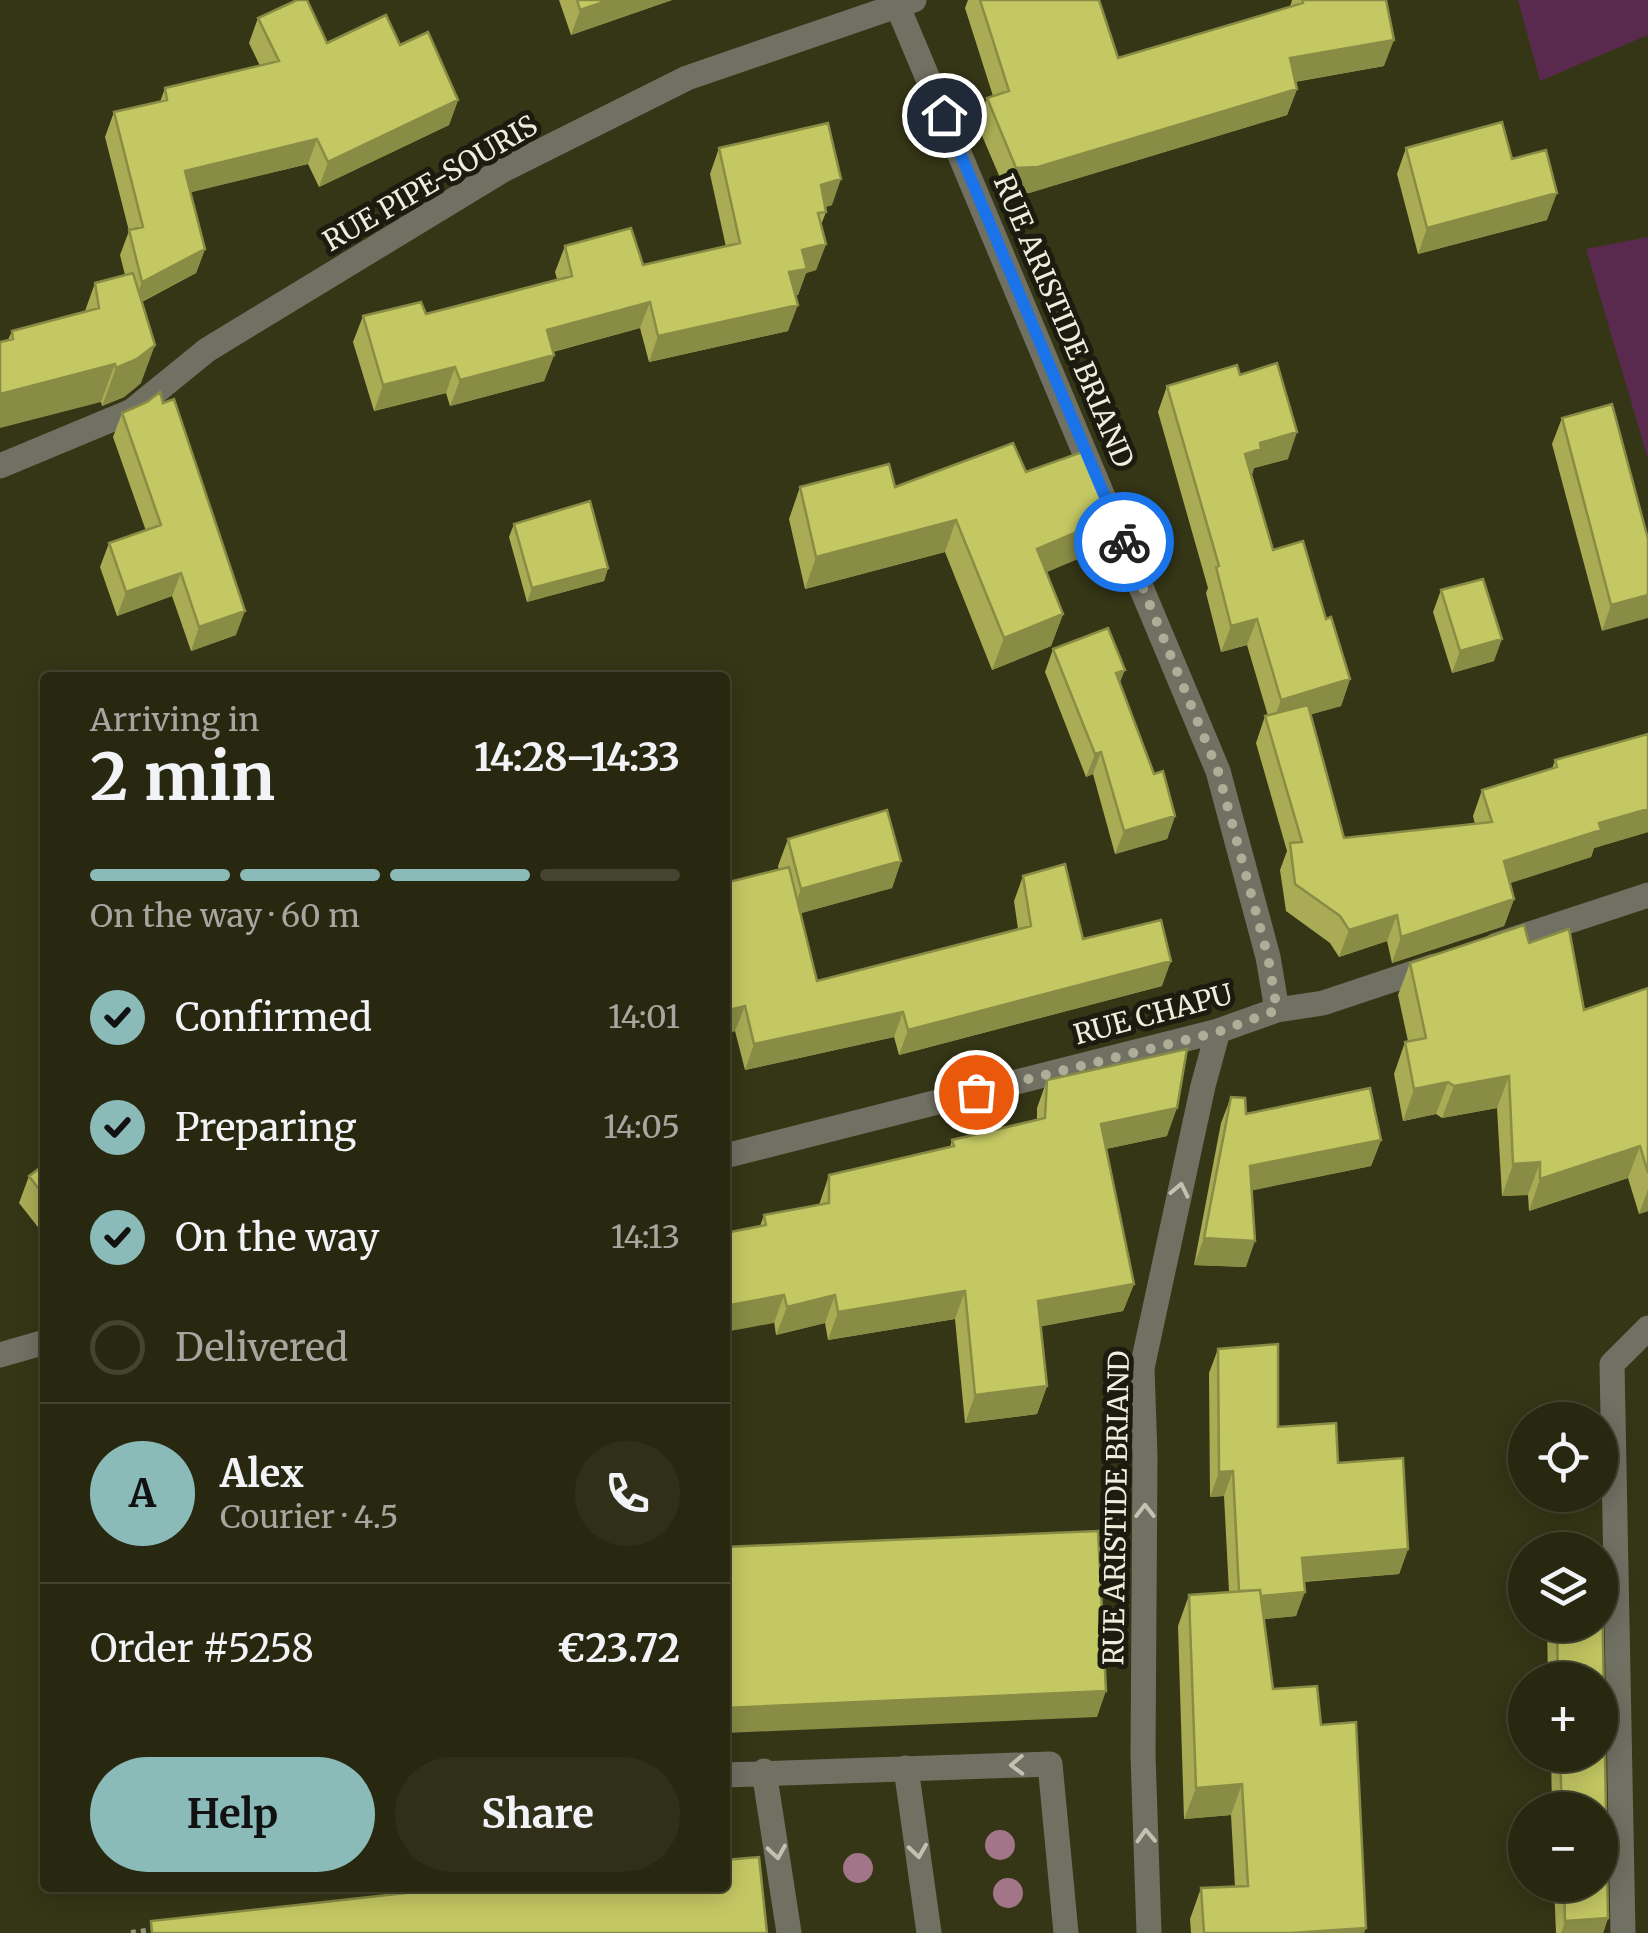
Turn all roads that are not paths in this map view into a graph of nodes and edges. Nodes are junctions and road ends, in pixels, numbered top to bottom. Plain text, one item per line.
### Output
1 (902, 2) edge
2 (0, 466) edge
3 (1648, 895) edge
4 (1277, 1010) junction
5 (1218, 1032) junction
6 (730, 1155) edge
7 (1648, 1328) edge
8 (40, 1343) edge
9 (0, 1355) edge
10 (906, 1768) junction
11 (764, 1771) junction
12 (730, 1774) edge
13 (789, 1933) edge
14 (929, 1933) edge
15 (1066, 1933) edge
16 (1150, 1933) edge
17 (1623, 1933) edge

1 - 2 street, RUE PIPE-SOURIS
1 - 4 street, RUE ARISTIDE BRIAND
3 - 4 street, RUE CHAPU
4 - 5 street, RUE CHAPU
5 - 6 street, RUE CHAPU
16 -> 5 street, RUE ARISTIDE BRIAND
7 - 17 street
8 - 9 street
10 - 11 street
10 -> 14 street
15 -> 10 street
11 - 12 street
11 -> 13 street

